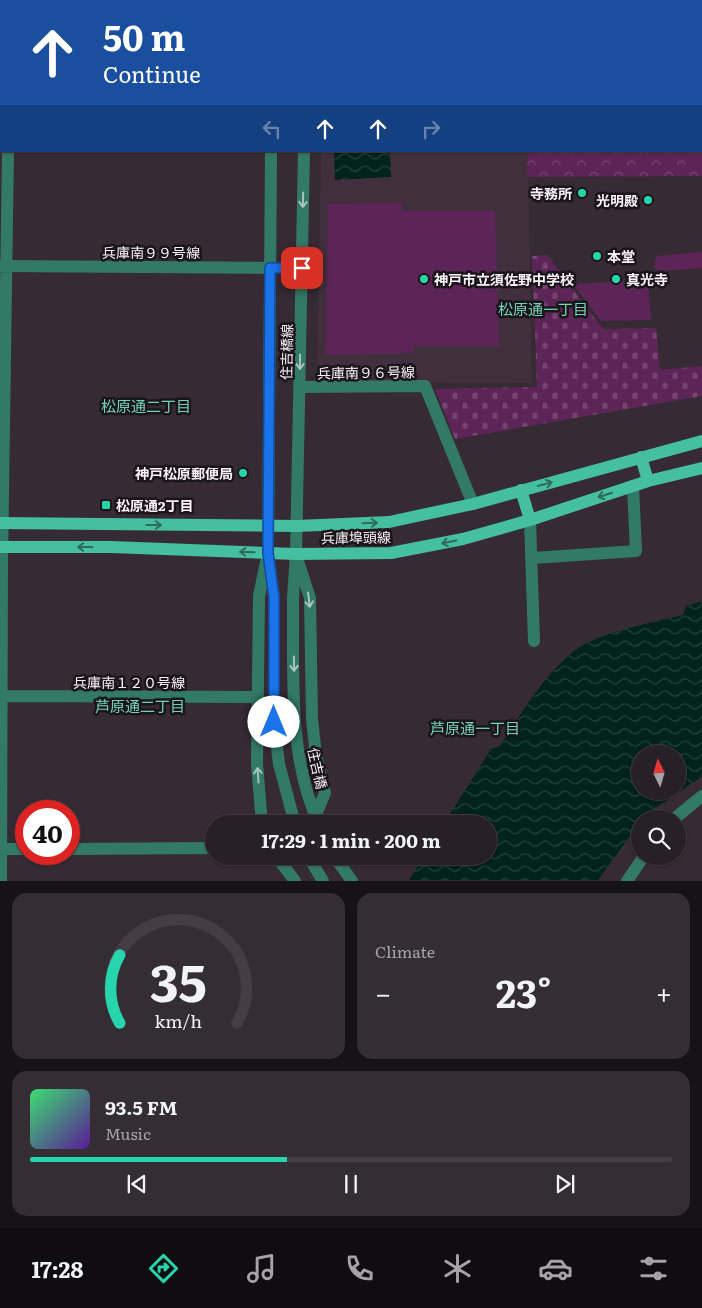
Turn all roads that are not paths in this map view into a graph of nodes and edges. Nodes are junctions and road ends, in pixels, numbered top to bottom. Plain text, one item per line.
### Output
1 (8, 152) edge
2 (271, 152) edge
3 (304, 152) edge
4 (3, 204) edge
5 (3, 266) edge
6 (270, 268) junction
7 (302, 268) junction
8 (300, 387) junction
9 (702, 442) edge
10 (641, 457) junction
11 (702, 468) edge
12 (648, 481) junction
13 (633, 486) junction
14 (521, 490) junction
15 (473, 504) junction
16 (530, 520) junction
17 (1, 523) edge
18 (268, 526) junction
19 (297, 526) junction
20 (1, 547) edge
21 (268, 553) junction
22 (296, 554) junction
23 (533, 558) junction
24 (534, 641) dead end
25 (1, 696) edge
26 (258, 697) junction
27 (702, 796) edge
28 (685, 810) edge
29 (261, 815) edge
30 (293, 815) edge
31 (315, 815) edge
32 (316, 815) edge
33 (205, 848) edge
34 (0, 849) edge
35 (15, 849) edge
36 (80, 849) edge
37 (283, 865) edge
38 (314, 865) edge
39 (341, 865) edge
40 (638, 865) edge
41 (1, 880) edge
42 (294, 880) edge
43 (323, 880) edge
44 (352, 880) edge
45 (627, 880) edge

1 - 4 street
2 - 6 street, 住吉橋線
3 -> 7 street, 住吉橋線
4 - 5 street
5 - 6 street, 兵庫南９９号線
5 - 17 street
6 - 7 street, 兵庫南９９号線
6 - 18 street, 住吉橋線
7 -> 8 street, 住吉橋線
8 - 15 street, 兵庫南９６号線
8 - 19 street, 住吉橋線
9 - 10 main road, 兵庫埠頭線
10 - 12 main road
14 -> 10 main road, 兵庫埠頭線
11 - 12 main road, 兵庫埠頭線
12 - 13 main road, 兵庫埠頭線
13 -> 16 main road, 兵庫埠頭線
13 - 23 street
14 - 15 main road, 兵庫埠頭線
14 - 16 main road
19 -> 15 main road, 兵庫埠頭線
16 -> 22 main road, 兵庫埠頭線
16 - 23 street
17 -> 18 main road, 兵庫埠頭線
17 - 20 street
18 - 19 main road, 兵庫埠頭線
18 - 21 street, 住吉橋線
19 - 22 street, 住吉橋線
21 -> 20 main road, 兵庫埠頭線
20 - 25 street
21 - 22 main road, 兵庫埠頭線
21 - 26 street
21 - 30 street
22 -> 31 street, 住吉橋, bridge
22 -> 32 street
23 - 24 street
25 - 26 street, 兵庫南１２０号線
25 - 34 street
29 -> 26 street
27 - 28 street
33 - 36 street
34 - 35 street
34 - 41 street
37 - 42 street
38 - 43 street
39 - 44 street
40 - 45 street

